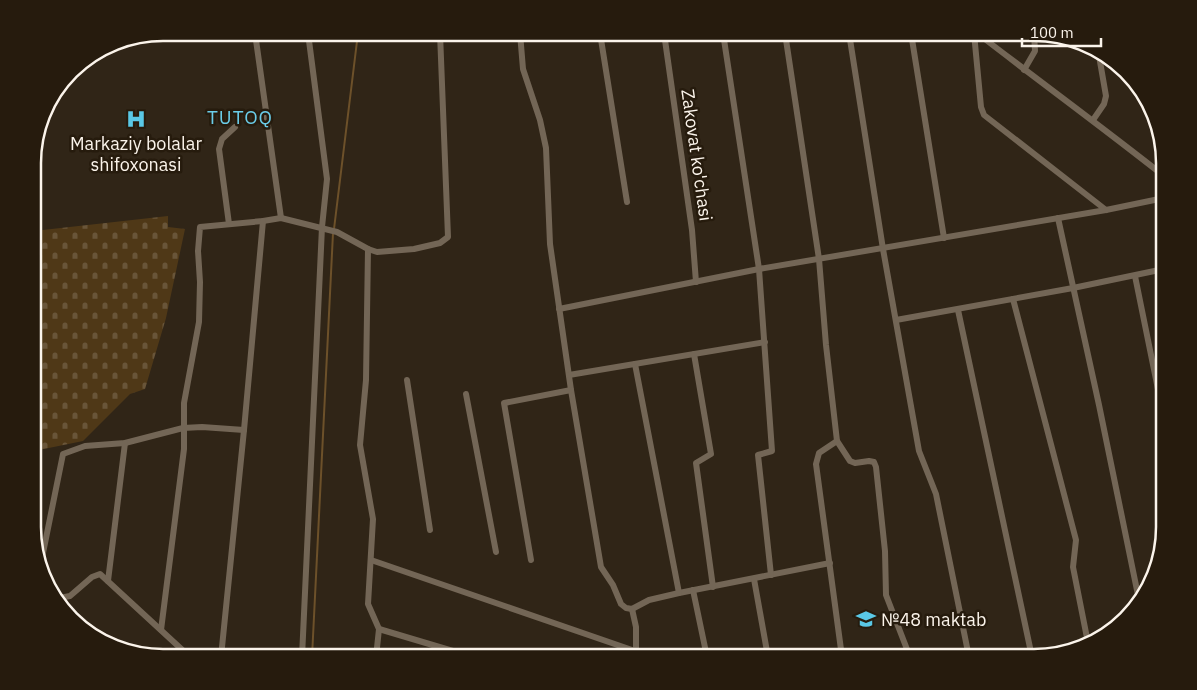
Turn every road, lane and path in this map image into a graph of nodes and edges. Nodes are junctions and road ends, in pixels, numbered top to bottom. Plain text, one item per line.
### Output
1 (256, 41) edge
2 (309, 41) edge
3 (440, 41) edge
4 (521, 41) edge
5 (601, 41) edge
6 (665, 41) edge
7 (724, 41) edge
8 (786, 41) edge
9 (849, 41) edge
10 (912, 41) edge
11 (976, 41) edge
12 (987, 41) edge
13 (1034, 41) edge
14 (1100, 61) edge
15 (1024, 70) junction
16 (1093, 120) junction
17 (235, 127) dead end
18 (1155, 169) edge
19 (1155, 200) edge
20 (627, 202) dead end
21 (1106, 210) junction
22 (281, 218) junction
23 (1058, 218) junction
24 (263, 221) junction
25 (229, 224) junction
26 (325, 228) junction
27 (944, 238) junction
28 (368, 249) junction
29 (883, 249) junction
30 (819, 259) junction
31 (759, 269) junction
32 (1155, 271) edge
33 (1135, 276) junction
34 (696, 282) junction
35 (1073, 288) junction
36 (1013, 300) junction
37 (559, 309) junction
38 (958, 310) junction
39 (896, 320) junction
40 (765, 342) junction
41 (694, 354) junction
42 (635, 364) junction
43 (569, 375) junction
44 (1155, 375) edge
45 (407, 380) dead end
46 (571, 390) junction
47 (466, 394) dead end
48 (183, 428) junction
49 (244, 430) junction
50 (837, 440) junction
51 (125, 443) junction
52 (430, 530) dead end
53 (44, 550) edge
54 (496, 552) dead end
55 (371, 560) junction
56 (531, 560) dead end
57 (830, 563) junction
58 (771, 575) junction
59 (754, 579) junction
60 (108, 581) junction
61 (713, 586) junction
62 (694, 590) junction
63 (1137, 591) edge
64 (679, 593) junction
65 (63, 597) edge
66 (632, 609) junction
67 (379, 629) junction
68 (161, 630) junction
69 (1087, 637) edge
70 (620, 648) edge
71 (636, 648) edge
72 (705, 648) edge
73 (766, 648) edge
74 (841, 648) edge
75 (907, 648) edge
76 (967, 648) edge
77 (1030, 648) edge
78 (181, 649) edge
79 (222, 649) edge
80 (302, 649) edge
81 (377, 649) edge
82 (445, 649) edge

1 - 22 street
2 - 26 street
3 - 28 street
4 - 37 street
5 - 20 street
6 - 34 street, Zakovat ko'chasi
7 - 31 street
8 - 30 street
9 - 29 street
10 - 27 street
11 - 21 street
12 - 15 street
13 - 15 street
14 - 16 street
15 - 16 street
16 - 18 street
17 - 25 street
19 - 21 street
21 - 23 street
22 - 24 street
22 - 26 street
23 - 27 street
23 - 35 street
24 - 25 street
24 - 49 street
25 - 48 street
26 - 28 street
26 - 80 street
27 - 29 street
28 - 55 street
29 - 30 street
29 - 39 street
30 - 31 street
30 - 50 street
31 - 34 street
31 - 40 street
32 - 33 street
33 - 35 street
33 - 44 street
34 - 37 street
35 - 36 street
35 - 63 street
36 - 38 street
36 - 69 street
37 - 43 street
38 - 39 street
38 - 77 street
39 - 76 street
40 - 41 street
40 - 58 street
41 - 42 street
41 - 61 street
42 - 43 street
42 - 64 street
43 - 46 street
45 - 52 street
46 - 56 street
46 - 66 street
47 - 54 street
48 - 49 street
48 - 51 street
48 - 68 street
49 - 79 street
50 - 57 street
50 - 75 street
51 - 53 street
51 - 60 street
55 - 67 street
55 - 70 street
57 - 58 street
57 - 74 street
58 - 59 street
59 - 61 street
59 - 73 street
60 - 65 street
60 - 68 street
61 - 62 street
62 - 64 street
62 - 72 street
64 - 66 street
66 - 71 street
67 - 81 street
67 - 82 street
68 - 78 street

